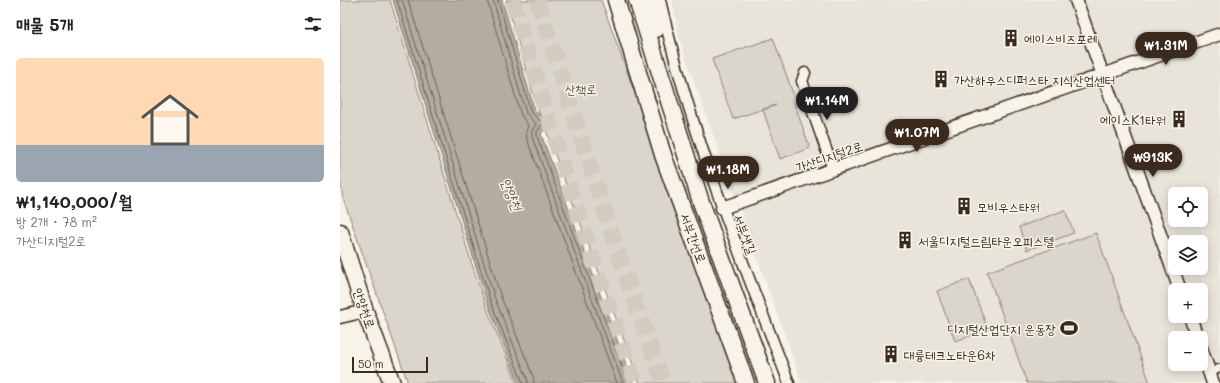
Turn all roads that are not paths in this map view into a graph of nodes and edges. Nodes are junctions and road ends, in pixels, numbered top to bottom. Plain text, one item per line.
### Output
1 (605, 0) edge
2 (616, 0) edge
3 (637, 0) edge
4 (649, 0) edge
5 (660, 0) edge
6 (1076, 0) edge
7 (1220, 34) edge
8 (805, 73) dead end
9 (1104, 75) junction
10 (684, 150) junction
11 (663, 155) junction
12 (833, 169) junction
13 (722, 208) junction
14 (340, 232) edge
15 (1178, 283) edge
16 (365, 310) junction
17 (340, 317) edge
18 (1208, 368) edge
19 (392, 383) edge
20 (746, 383) edge
21 (767, 383) edge
22 (789, 383) edge
23 (1213, 383) edge

1 - 11 main road
2 - 11 main road, 서부간선로
3 - 10 main road, 서부간선로
4 - 10 main road
5 - 13 street, 서부샛길
6 - 9 street
7 - 9 street, 가산디지털2로
8 - 12 street
9 - 12 street, 가산디지털2로
9 - 15 street
10 - 21 main road, 서부간선로
11 - 20 main road, 서부간선로
12 - 13 street, 가산디지털2로
13 - 22 street, 서부샛길
14 - 16 main road, 안양천로
16 - 17 street
16 - 19 main road, 안양천로
18 - 23 street

